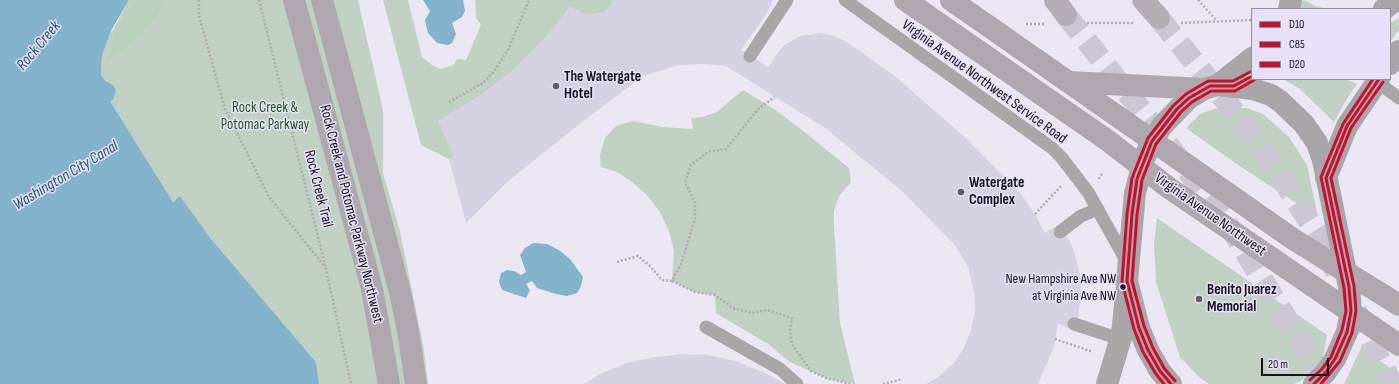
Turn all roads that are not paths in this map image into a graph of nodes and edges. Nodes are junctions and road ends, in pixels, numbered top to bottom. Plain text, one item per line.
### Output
1 (294, 0) edge
2 (322, 0) edge
3 (787, 0) edge
4 (845, 0) edge
5 (905, 0) edge
6 (951, 0) edge
7 (1143, 0) edge
8 (1396, 0) edge
9 (1385, 8) edge
10 (1159, 18) tunnel mouth
11 (1399, 51) edge
12 (750, 56) dead end
13 (1251, 59) edge
14 (1391, 63) edge
15 (1376, 80) edge
16 (1069, 82) junction
17 (1227, 84) edge
18 (1399, 98) edge
19 (1152, 141) junction
20 (1141, 167) junction
21 (1326, 178) junction
22 (1098, 209) junction
23 (1060, 232) dead end
24 (1344, 270) junction
25 (1128, 272) junction
26 (1399, 305) edge
27 (1351, 311) junction
28 (1074, 324) dead end
29 (706, 327) dead end
30 (1120, 339) junction
31 (1399, 345) edge
32 (388, 384) edge
33 (416, 384) edge
34 (797, 384) edge
35 (1106, 384) edge
36 (1171, 384) edge
37 (1314, 384) edge

1 - 32 main road, Rock Creek and Potomac Parkway Northwest
2 - 33 main road, Rock Creek and Potomac Parkway Northwest
3 - 12 lane
4 - 22 lane, Virginia Avenue Northwest Service Road
5 - 20 main road, Virginia Avenue Northwest
6 - 16 main road, Virginia Avenue Northwest
7 - 10 highway
8 - 9 main road
11 - 14 main road
13 - 17 street
15 - 18 lane
15 - 21 main road
16 - 17 main road
16 - 19 main road, Virginia Avenue Northwest
17 - 19 main road
17 - 21 main road
19 - 20 main road
19 - 24 main road, Virginia Avenue Northwest
20 - 25 main road
20 - 27 main road, Virginia Avenue Northwest
21 - 24 main road
22 - 23 lane
22 - 25 lane, Virginia Avenue Northwest Service Road
24 - 26 main road, Virginia Avenue Northwest
24 - 27 main road
25 - 30 street
25 - 36 main road
27 - 31 main road, Virginia Avenue Northwest
27 - 37 main road
28 - 30 lane
29 - 34 lane
30 - 35 street

